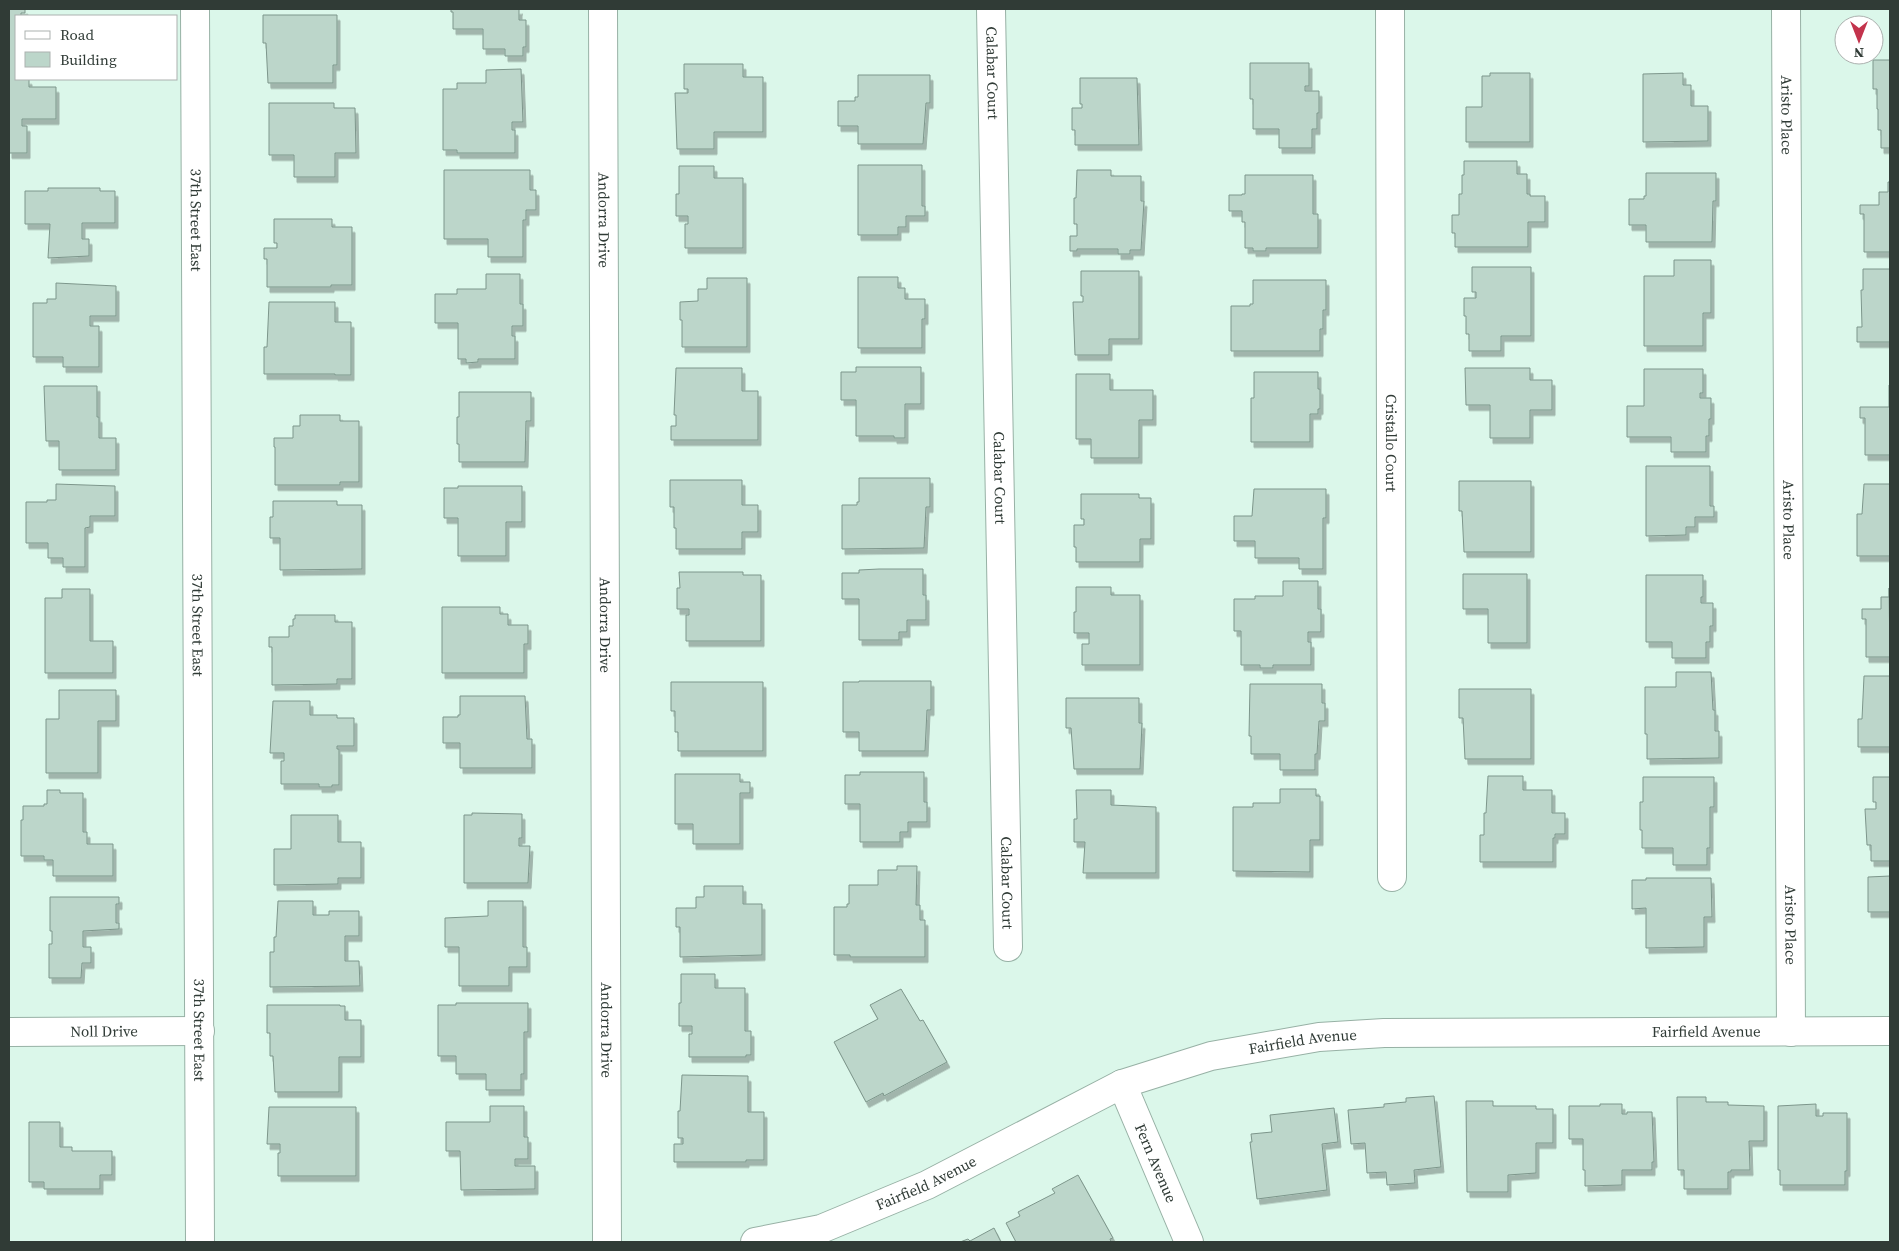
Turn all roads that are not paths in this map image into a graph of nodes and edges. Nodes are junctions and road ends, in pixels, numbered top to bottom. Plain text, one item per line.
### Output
1 (195, 9) edge
2 (602, 9) edge
3 (991, 9) edge
4 (1390, 9) edge
5 (1786, 9) edge
6 (1392, 877) dead end
7 (1008, 947) dead end
8 (200, 1031) junction
9 (9, 1032) edge
10 (1791, 1032) junction
11 (1890, 1032) edge
12 (1122, 1084) junction
13 (200, 1242) edge
14 (607, 1242) edge
15 (755, 1242) edge
16 (1189, 1242) edge

1 - 8 street, 37th Street East
2 - 14 street, Andorra Drive
3 - 7 street, Calabar Court
4 - 6 street, Cristallo Court
5 - 10 street, Aristo Place
8 - 9 street, Noll Drive
8 - 13 street, 37th Street East
10 - 11 street, Fairfield Avenue
10 - 12 street, Fairfield Avenue
12 - 15 street, Fairfield Avenue
12 - 16 street, Fern Avenue

